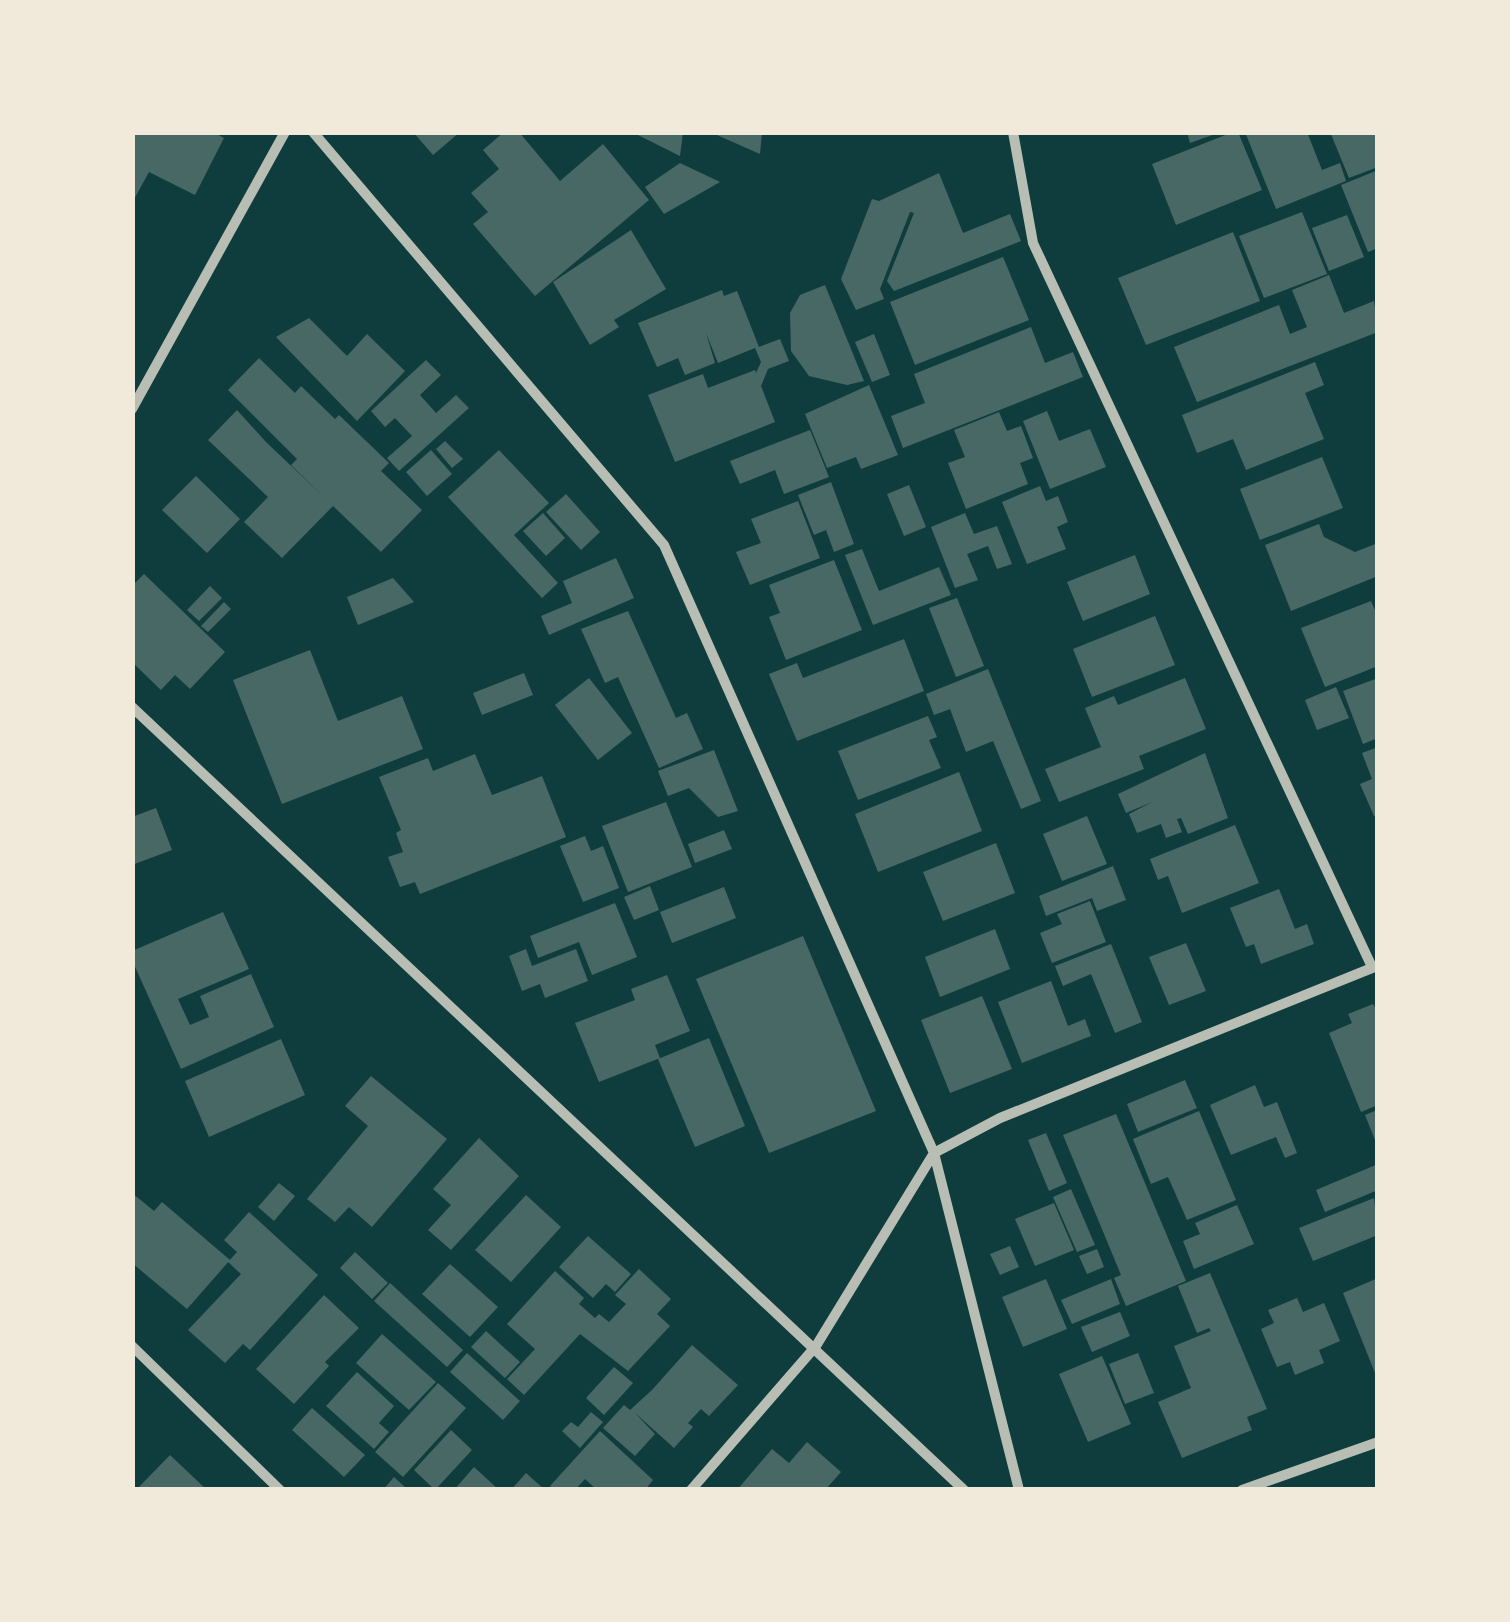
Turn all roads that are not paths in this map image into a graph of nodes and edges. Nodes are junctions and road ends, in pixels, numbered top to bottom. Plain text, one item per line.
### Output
1 (285, 132) edge
2 (313, 132) edge
3 (1013, 132) edge
4 (132, 408) edge
5 (132, 707) edge
6 (1375, 966) edge
7 (934, 1153) junction
8 (132, 1346) edge
9 (816, 1346) junction
10 (1378, 1442) edge
11 (280, 1490) edge
12 (692, 1490) edge
13 (964, 1490) edge
14 (1019, 1490) edge
15 (1242, 1490) edge

1 - 4 street
2 - 7 street
3 - 6 street
5 - 9 street
6 - 7 street
7 - 9 street
7 - 14 street
8 - 11 street
9 - 12 street
9 - 13 street
10 - 15 street

